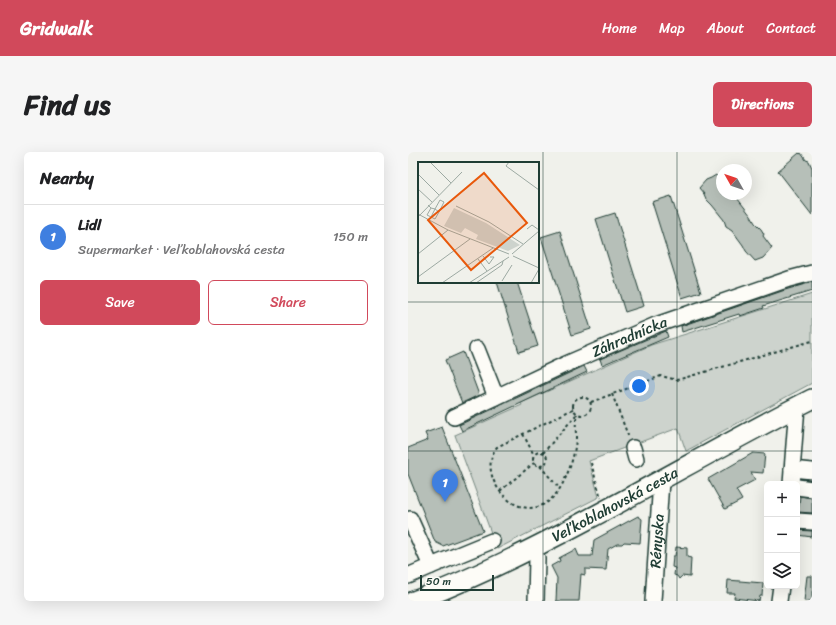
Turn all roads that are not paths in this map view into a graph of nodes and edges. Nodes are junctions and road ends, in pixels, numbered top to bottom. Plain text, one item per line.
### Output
1 (812, 273) edge
2 (477, 349) dead end
3 (496, 397) junction
4 (805, 403) edge
5 (454, 417) dead end
6 (792, 469) junction
7 (812, 471) edge
8 (661, 481) junction
9 (791, 481) edge
10 (800, 487) edge
11 (812, 489) edge
12 (409, 518) edge
13 (800, 521) edge
14 (812, 522) edge
15 (492, 541) dead end
16 (532, 549) junction
17 (431, 566) junction
18 (408, 576) edge
19 (781, 589) edge
20 (414, 601) edge
21 (536, 601) edge
22 (653, 601) edge
23 (779, 601) edge

1 - 3 street, Záhradnícka
2 - 3 street
3 - 5 street, Záhradnícka
4 - 6 street
4 - 8 main road, Veľkoblahovská cesta
6 - 7 street
6 - 9 street
8 - 16 main road, Veľkoblahovská cesta
8 - 22 street, Rényska
10 - 11 street
12 - 17 street
13 - 14 street
15 - 17 street
16 - 20 main road, Veľkoblahovská cesta
16 - 21 street
17 - 18 street
19 - 23 street

